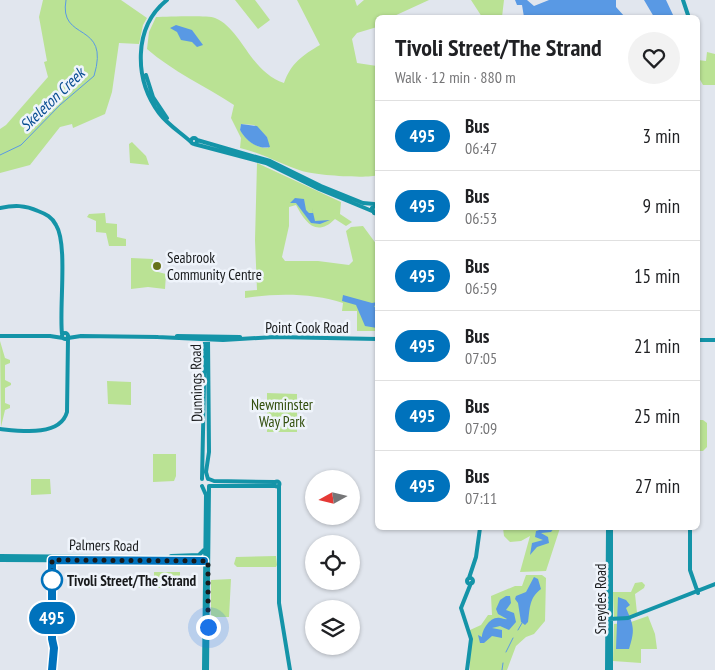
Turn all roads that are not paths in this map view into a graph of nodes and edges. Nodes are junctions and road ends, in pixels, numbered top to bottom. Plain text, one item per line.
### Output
1 (169, 0) edge
2 (684, 0) edge
3 (689, 15) edge
4 (194, 141) junction
5 (375, 204) edge
6 (375, 206) edge
7 (0, 208) edge
8 (372, 211) junction
9 (375, 212) edge
10 (0, 336) edge
11 (65, 336) junction
12 (233, 338) junction
13 (375, 338) edge
14 (207, 339) junction
15 (223, 340) junction
16 (700, 340) edge
17 (715, 340) edge
18 (209, 346) junction
19 (0, 429) edge
20 (202, 479) junction
21 (208, 479) junction
22 (276, 485) junction
23 (202, 486) junction
24 (209, 486) junction
25 (480, 530) edge
26 (609, 530) edge
27 (690, 530) edge
28 (204, 550) junction
29 (0, 558) edge
30 (162, 558) junction
31 (206, 559) junction
32 (197, 561) junction
33 (206, 574) junction
34 (715, 585) edge
35 (698, 592) junction
36 (612, 620) junction
37 (206, 647) junction
38 (206, 670) edge
39 (290, 670) edge
40 (467, 670) edge
41 (609, 670) edge

1 - 4 main road
2 - 3 main road
4 - 5 main road
4 - 8 main road
6 - 8 main road
7 - 11 main road
8 - 9 main road
10 - 11 main road, Point Cook Road
11 - 14 main road, Point Cook Road
11 - 19 main road
12 - 13 main road, Point Cook Road
12 - 14 main road, Point Cook Road
12 - 15 main road, Point Cook Road
14 - 15 main road, Point Cook Road
14 - 18 main road, Dunnings Road
14 - 20 main road, Dunnings Road
15 - 18 main road
16 - 17 main road
18 - 21 main road, Dunnings Road
20 - 21 main road
20 - 23 main road, Dunnings Road
21 - 22 main road
21 - 24 main road, Dunnings Road
22 - 24 main road
22 - 39 main road
23 - 24 main road
23 - 28 main road
24 - 31 main road
25 - 40 main road
26 - 36 main road, Sneydes Road
27 - 35 main road
28 - 30 main road
28 - 31 main road
29 - 30 main road, Palmers Road
29 - 32 main road, Palmers Road
30 - 31 main road, Palmers Road
31 - 32 main road, Palmers Road
31 - 33 main road
32 - 33 main road
33 - 37 main road
33 - 37 main road
34 - 35 main road
35 - 36 main road
36 - 41 main road, Sneydes Road
37 - 38 main road

